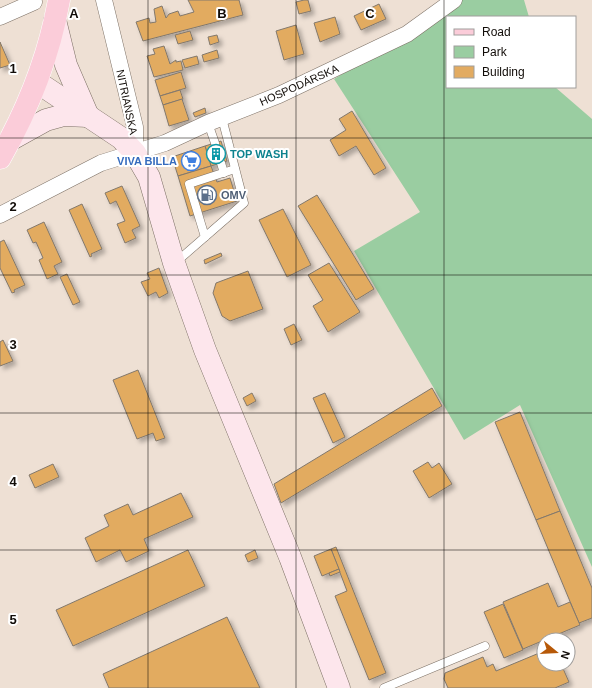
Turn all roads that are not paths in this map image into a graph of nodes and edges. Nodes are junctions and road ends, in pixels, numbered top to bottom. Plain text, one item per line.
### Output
1 (104, 0) edge
2 (454, 0) edge
3 (34, 2) dead end
4 (57, 10) edge
5 (0, 17) edge
6 (37, 82) junction
7 (88, 116) junction
8 (215, 120) junction
9 (215, 143) dead end
10 (5, 149) edge
11 (135, 153) junction
12 (222, 163) dead end
13 (235, 169) junction
14 (224, 173) junction
15 (0, 215) edge
16 (205, 237) junction
17 (174, 263) junction
18 (485, 646) dead end
19 (339, 688) edge
20 (384, 688) edge

1 - 11 street, NITRIANSKA
2 - 8 street, HOSPODÁRSKA
3 - 5 street
4 - 6 main road
4 - 7 street
6 - 7 street
6 - 10 main road
7 - 10 street
7 - 11 street
8 - 9 lane
8 - 11 street, HOSPODÁRSKA
8 - 13 lane
11 - 15 street
11 - 17 street
12 - 14 lane
13 - 14 lane
13 - 16 lane
14 - 16 lane
16 - 17 lane
17 - 19 street
18 - 20 lane

